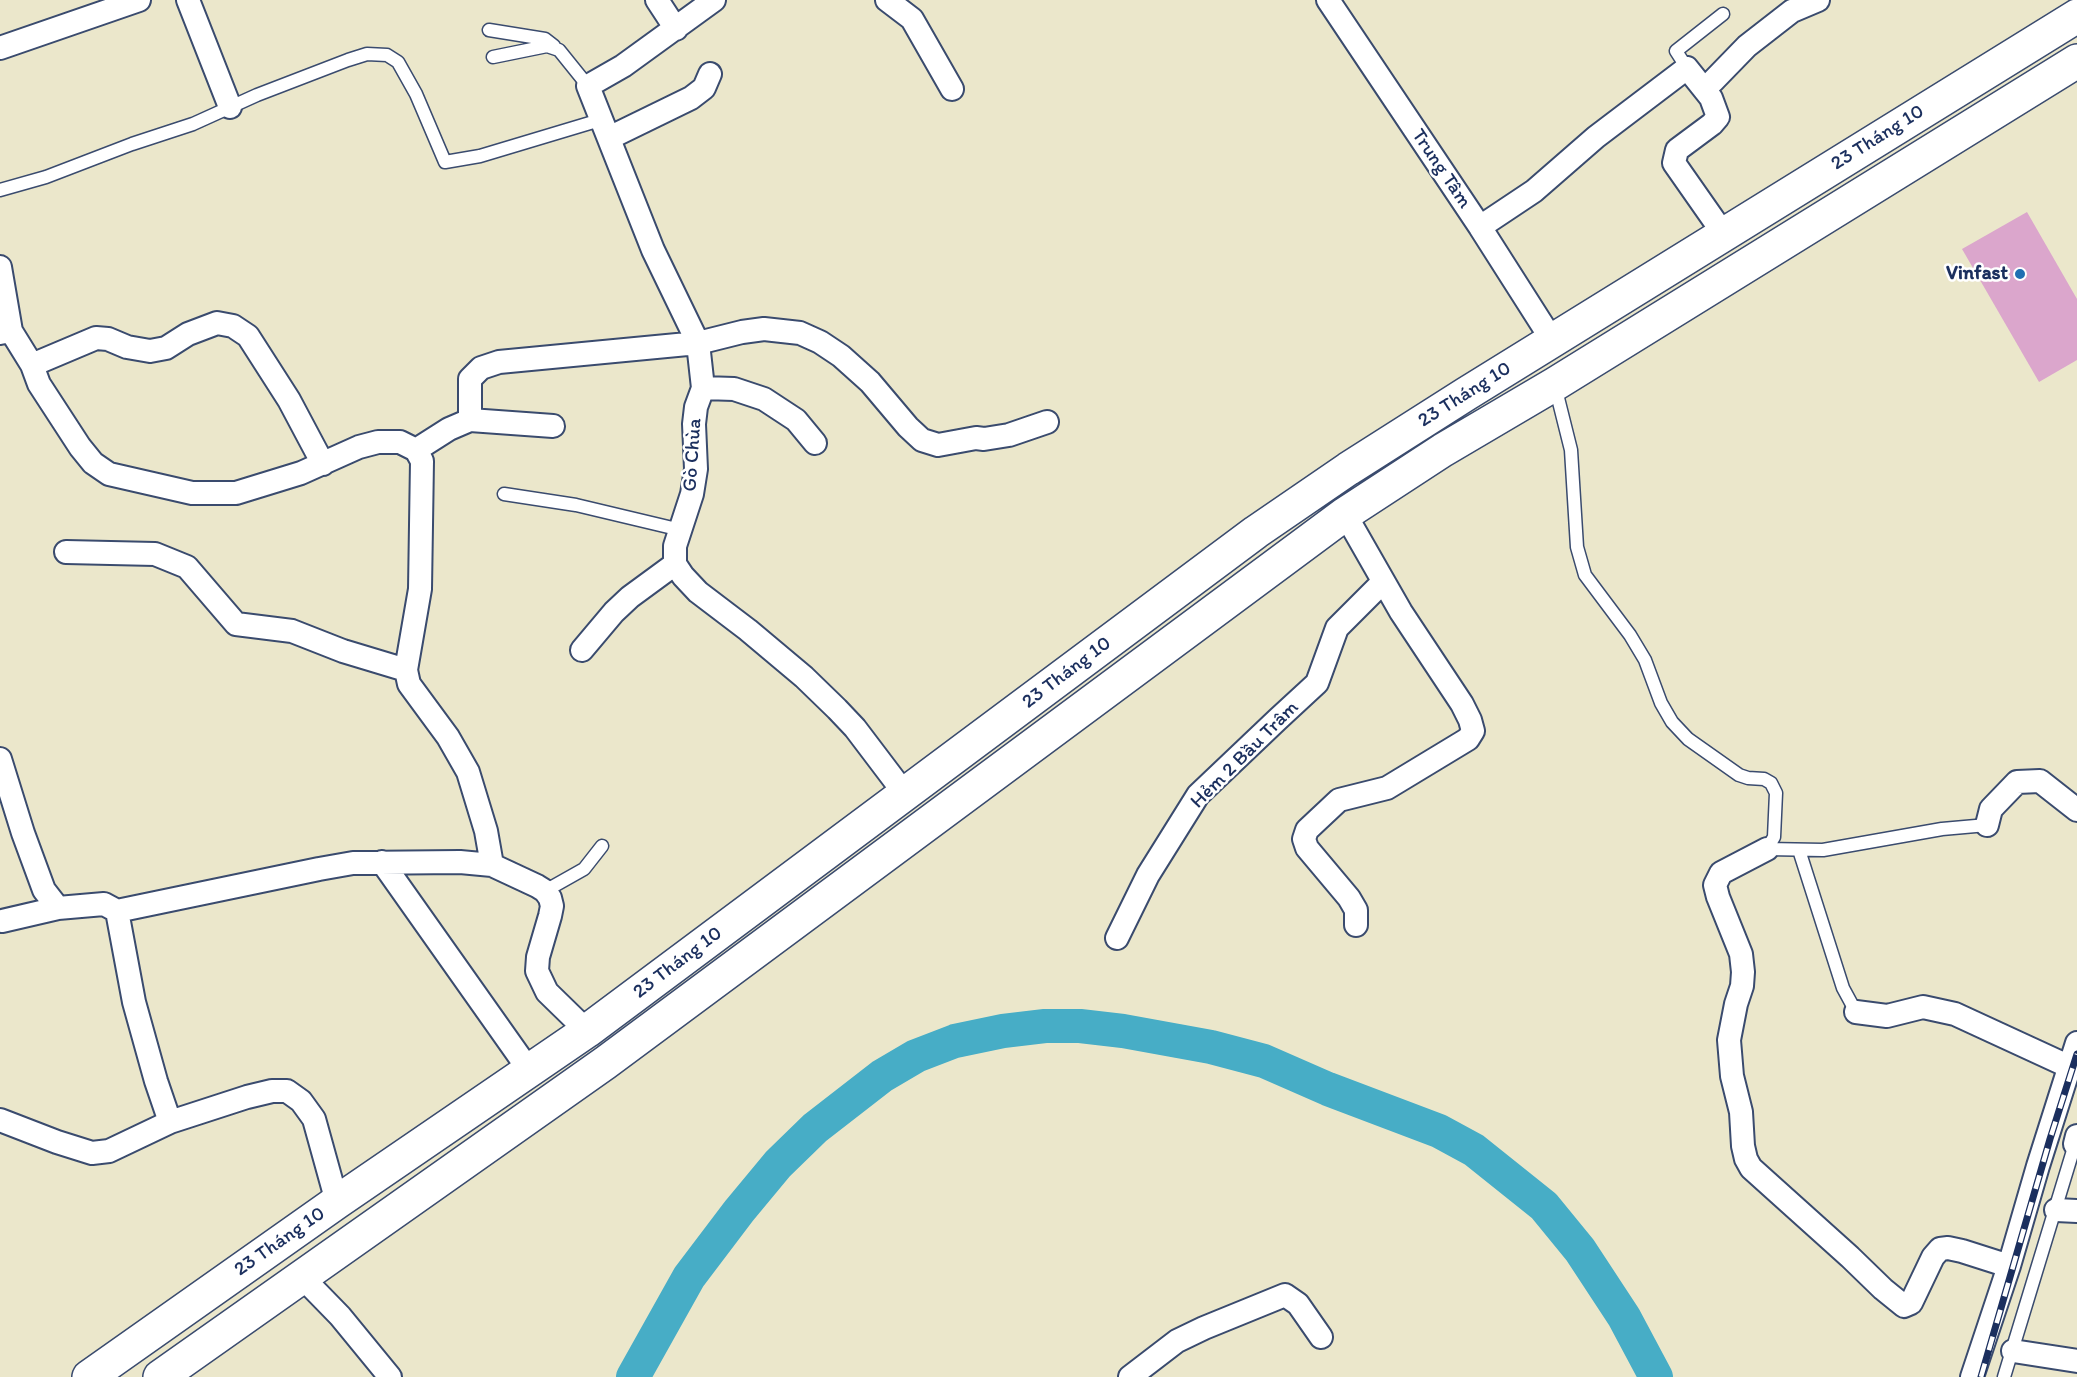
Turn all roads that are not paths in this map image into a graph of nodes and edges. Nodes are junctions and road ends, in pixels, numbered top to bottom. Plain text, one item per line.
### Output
1 (140, 0) edge
2 (188, 0) edge
3 (657, 0) edge
4 (714, 0) edge
5 (888, 0) edge
6 (1328, 0) edge
7 (1818, 0) edge
8 (1723, 14) dead end
9 (2077, 16) edge
10 (676, 29) junction
11 (489, 30) dead end
12 (0, 48) edge
13 (559, 50) junction
14 (493, 57) dead end
15 (2077, 61) edge
16 (1687, 68) junction
17 (710, 74) dead end
18 (1713, 81) dead end
19 (588, 86) junction
20 (952, 88) dead end
21 (230, 107) junction
22 (605, 129) junction
23 (0, 190) edge
24 (1480, 227) junction
25 (1724, 233) junction
26 (0, 267) edge
27 (6, 332) edge
28 (1552, 340) junction
29 (698, 343) junction
30 (32, 365) junction
31 (1564, 378) junction
32 (703, 388) junction
33 (470, 420) junction
34 (1047, 422) dead end
35 (552, 426) dead end
36 (816, 443) dead end
37 (416, 450) junction
38 (323, 464) junction
39 (504, 494) dead end
40 (1345, 514) junction
41 (681, 530) junction
42 (66, 552) dead end
43 (675, 564) junction
44 (1383, 582) junction
45 (582, 650) dead end
46 (406, 670) junction
47 (0, 759) edge
48 (904, 794) junction
49 (2077, 810) edge
50 (1987, 825) joint
51 (602, 846) dead end
52 (1767, 849) junction
53 (1799, 850) junction
54 (382, 862) junction
55 (492, 865) junction
56 (544, 891) junction
57 (58, 908) junction
58 (117, 911) junction
59 (2, 921) dead end
60 (1356, 925) dead end
61 (1117, 938) dead end
62 (1856, 1012) joint
63 (587, 1031) junction
64 (2077, 1043) edge
65 (2070, 1067) junction
66 (529, 1070) junction
67 (0, 1120) edge
68 (170, 1122) junction
69 (2076, 1140) edge
70 (337, 1202) junction
71 (2066, 1211) edge
72 (278, 1244) junction
73 (2009, 1266) junction
74 (302, 1277) junction
75 (1321, 1337) dead end
76 (2013, 1351) junction
77 (2077, 1361) edge
78 (89, 1377) edge
79 (160, 1377) edge
80 (390, 1377) edge
81 (1130, 1377) edge
82 (1972, 1377) edge
83 (2004, 1377) edge

1 - 12 street
2 - 21 street
3 - 10 street
4 - 10 street
5 - 20 street
6 - 24 street, Trung Tâm
7 - 18 street
8 - 16 lane
9 - 25 main road, 23 Tháng 10
10 - 19 street
11 - 13 lane
13 - 14 lane
13 - 19 lane
15 - 31 main road, 23 Tháng 10
16 - 24 street
16 - 25 street
17 - 22 street
19 - 22 street, Gò Chùa
21 - 22 lane
21 - 23 lane
22 - 29 street, Gò Chùa
24 - 28 street, Trung Tâm
25 - 28 main road, 23 Tháng 10
26 - 27 street
27 - 30 street
28 - 31 main road
28 - 48 main road, 23 Tháng 10
29 - 32 street, Gò Chùa
29 - 33 street
29 - 34 street
30 - 38 street
30 - 38 street
31 - 40 main road, 23 Tháng 10
31 - 52 lane
32 - 36 street
32 - 41 street, Gò Chùa
33 - 35 street
33 - 37 street
37 - 38 street
37 - 46 street
39 - 41 lane
40 - 44 street
40 - 74 main road, 23 Tháng 10
41 - 43 street, Gò Chùa
42 - 46 street
43 - 45 street
43 - 48 street
44 - 60 street
44 - 61 street, Hẻm 2 Bầu Trâm
46 - 55 street
47 - 57 street
48 - 63 main road, 23 Tháng 10
49 - 50 street
50 - 53 lane
51 - 56 lane
52 - 53 lane
52 - 73 street
53 - 62 lane
54 - 55 street
54 - 58 street
54 - 66 street
55 - 56 street
56 - 63 street
57 - 58 street
57 - 59 street
58 - 68 street
62 - 65 street
63 - 66 main road, 23 Tháng 10
64 - 65 street
65 - 73 street
66 - 70 main road, 23 Tháng 10
67 - 68 street
68 - 70 street
69 - 71 lane
70 - 72 main road, 23 Tháng 10
71 - 76 lane
72 - 74 main road
72 - 78 main road, 23 Tháng 10
73 - 82 street
74 - 79 main road, 23 Tháng 10
74 - 80 street
75 - 81 street
76 - 77 street
76 - 83 lane

